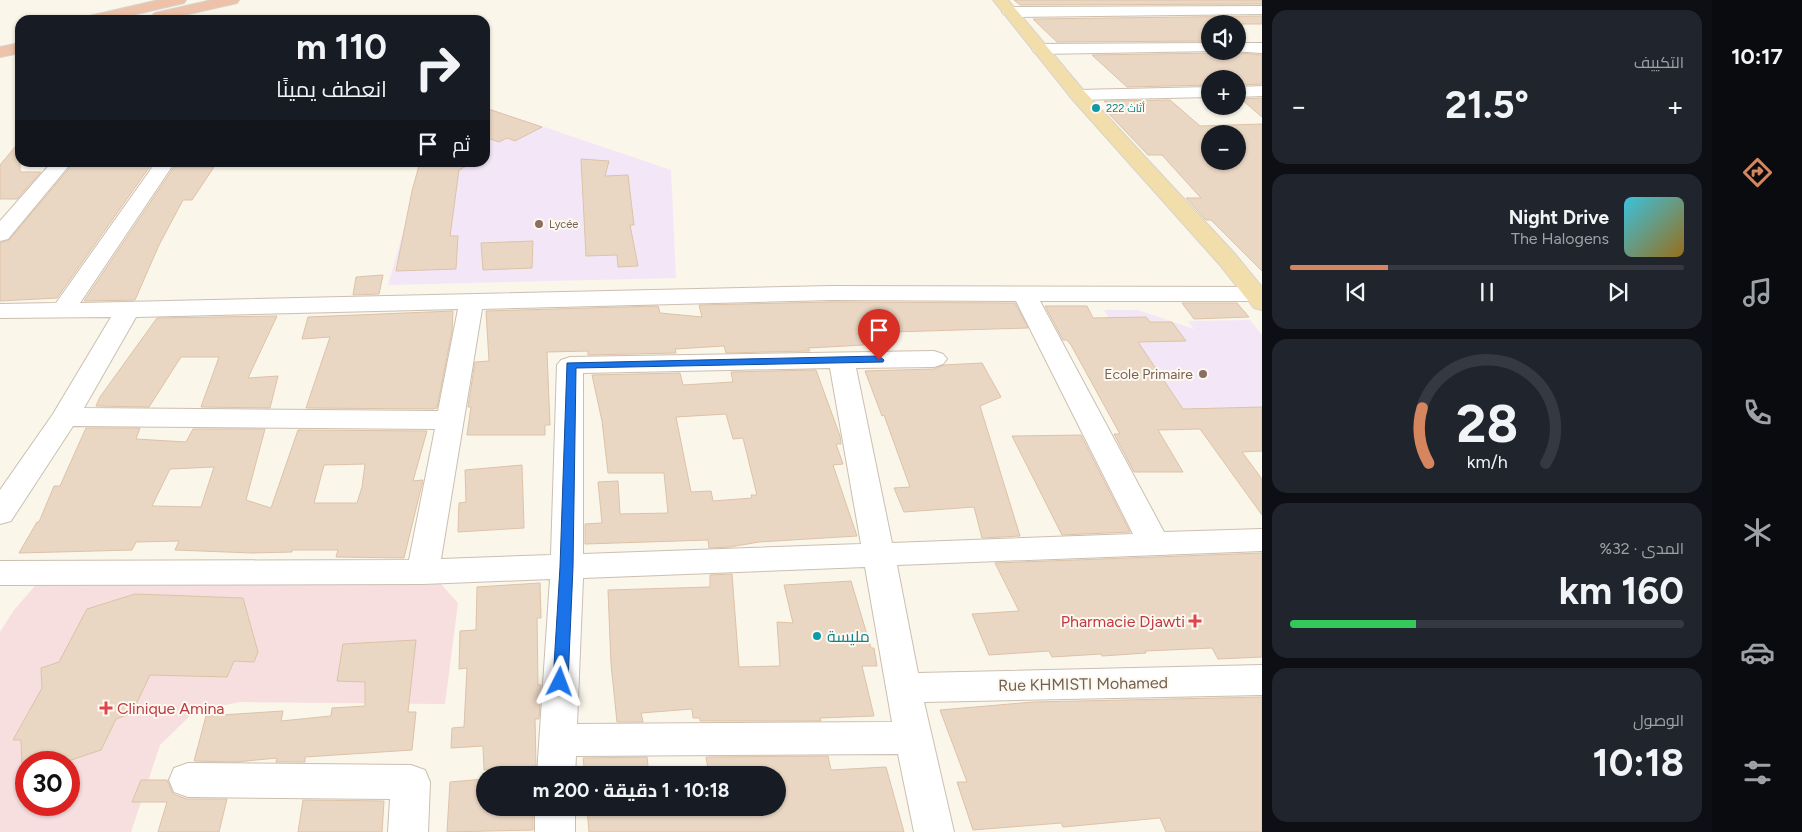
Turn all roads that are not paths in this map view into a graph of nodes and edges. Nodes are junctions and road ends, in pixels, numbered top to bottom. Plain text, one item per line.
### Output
1 (179, 0) edge
2 (232, 0) edge
3 (1005, 6) edge
4 (1262, 10) edge
5 (112, 15) edge
6 (166, 15) edge
7 (11, 40) edge
8 (1201, 48) edge
9 (1246, 48) edge
10 (1262, 48) edge
11 (1040, 49) junction
12 (0, 52) edge
13 (1201, 92) edge
14 (1246, 92) edge
15 (1262, 92) edge
16 (1078, 95) junction
17 (59, 167) edge
18 (163, 167) edge
19 (0, 234) edge
20 (1024, 293) junction
21 (1260, 297) edge
22 (470, 302) junction
23 (63, 310) junction
24 (128, 310) junction
25 (0, 311) edge
26 (934, 359) dead end
27 (842, 360) junction
28 (65, 417) junction
29 (450, 420) junction
30 (0, 513) edge
31 (1262, 540) edge
32 (1154, 544) junction
33 (877, 556) junction
34 (567, 567) junction
35 (423, 572) junction
36 (0, 574) edge
37 (1262, 680) edge
38 (903, 688) junction
39 (913, 738) junction
40 (556, 757) edge
41 (188, 780) dead end
42 (555, 816) edge
43 (408, 832) edge
44 (555, 832) edge
45 (934, 832) edge

1 - 5 highway
2 - 6 highway
3 - 4 street
3 - 11 main road
7 - 12 highway
8 - 11 street
9 - 10 street
11 - 16 main road
13 - 16 street
14 - 15 street
16 - 21 main road
17 - 19 street
18 - 23 street
20 - 21 street
20 - 22 street
20 - 32 street
22 - 24 street
22 - 29 street
23 - 24 street
23 - 25 street
24 - 28 street
26 - 27 street
27 - 33 street
27 - 34 street
28 - 29 street
28 - 30 street
29 - 35 street
31 - 32 street
32 - 33 street
33 - 34 street
33 - 38 street
34 - 35 street
34 - 40 street
35 - 36 street
37 - 38 street, Rue KHMISTI Mohamed
38 - 39 street
39 - 40 street
39 - 45 street
41 - 43 street
42 - 44 street

